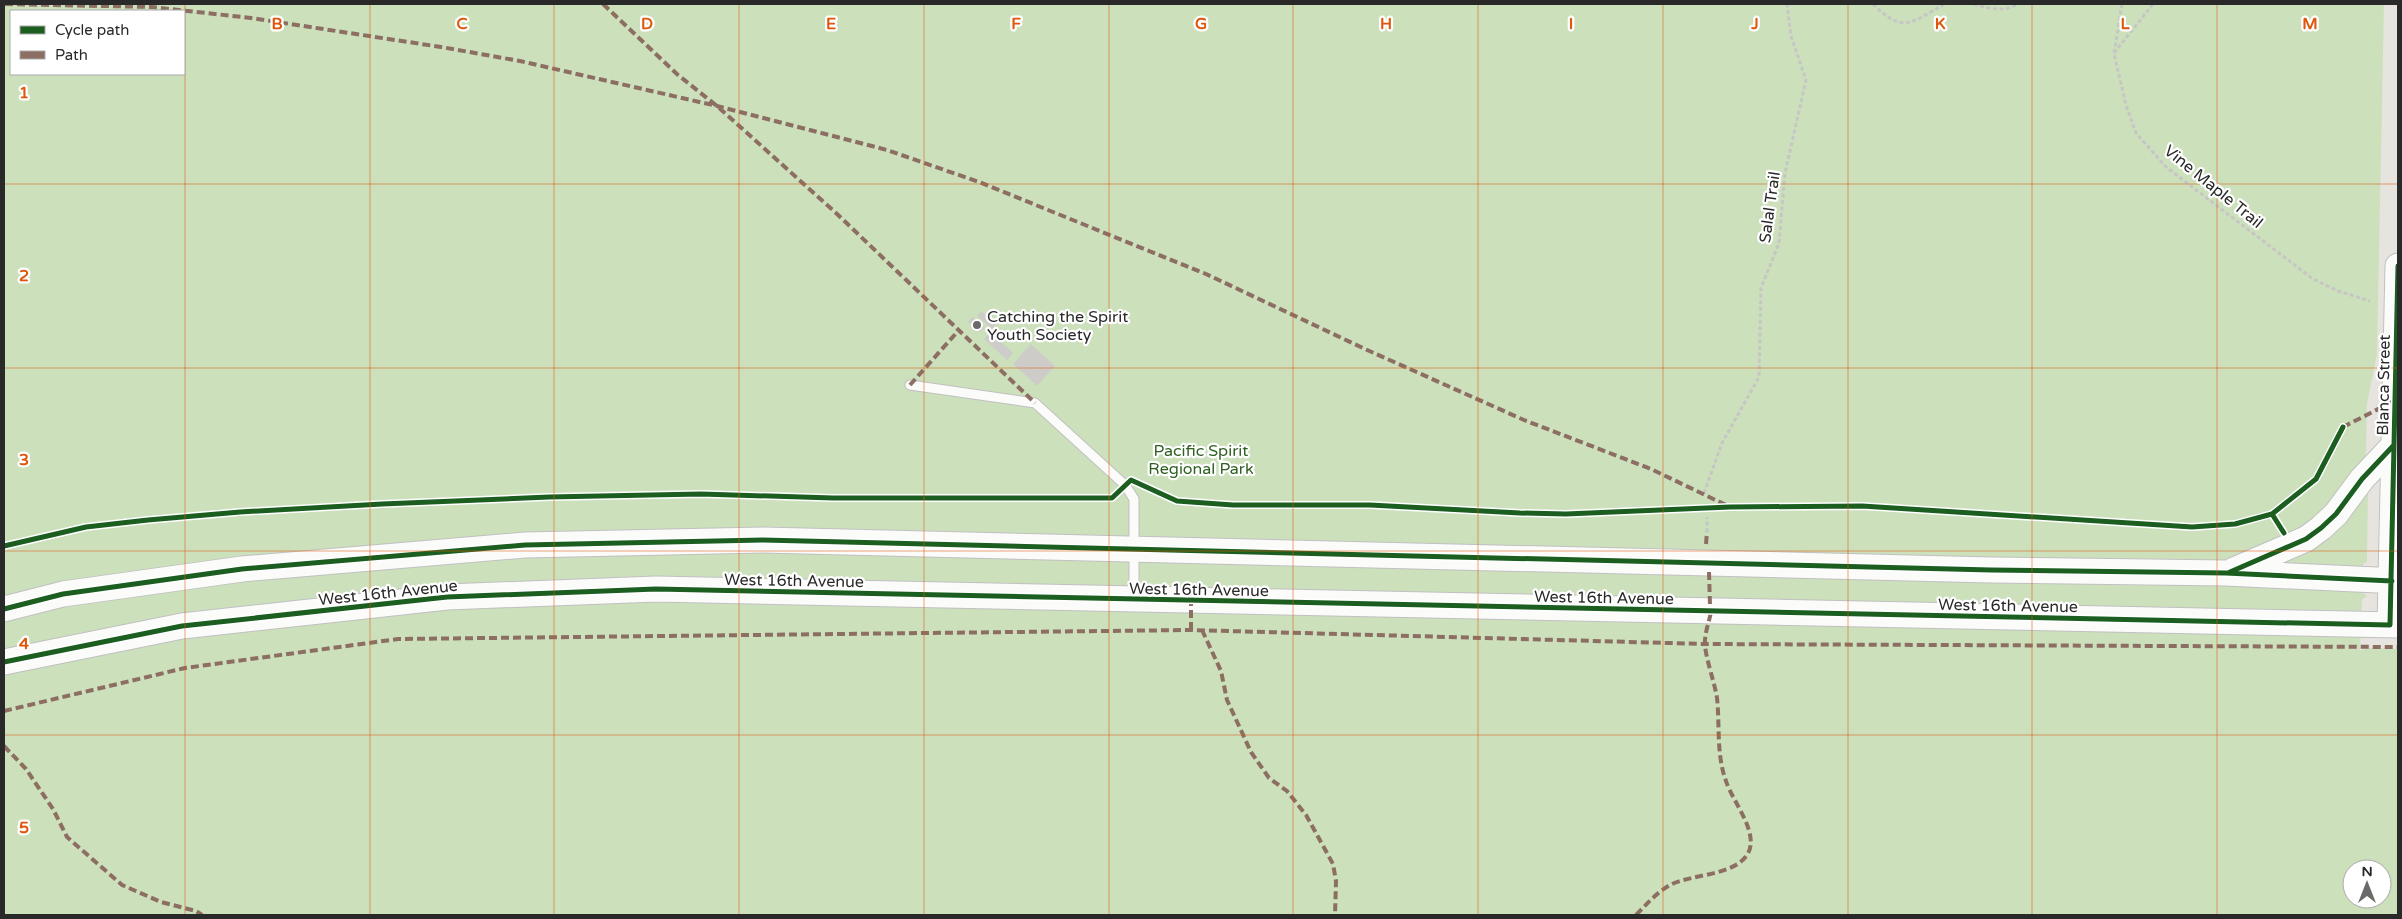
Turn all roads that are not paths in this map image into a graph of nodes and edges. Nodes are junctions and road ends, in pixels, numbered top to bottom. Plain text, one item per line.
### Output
1 (2398, 266) edge
2 (910, 385) dead end
3 (2396, 445) edge
4 (1134, 550) junction
5 (2226, 573) junction
6 (2395, 581) edge
7 (1134, 600) junction
8 (4, 609) edge
9 (2394, 625) edge
10 (4, 662) edge

1 - 3 main road, Blanca Street
2 - 4 lane
3 - 5 main road
3 - 6 main road, Blanca Street
4 - 5 main road
4 - 7 lane
4 - 8 main road
5 - 6 main road
6 - 9 main road, Blanca Street
7 - 9 main road, West 16th Avenue
7 - 10 main road, West 16th Avenue

